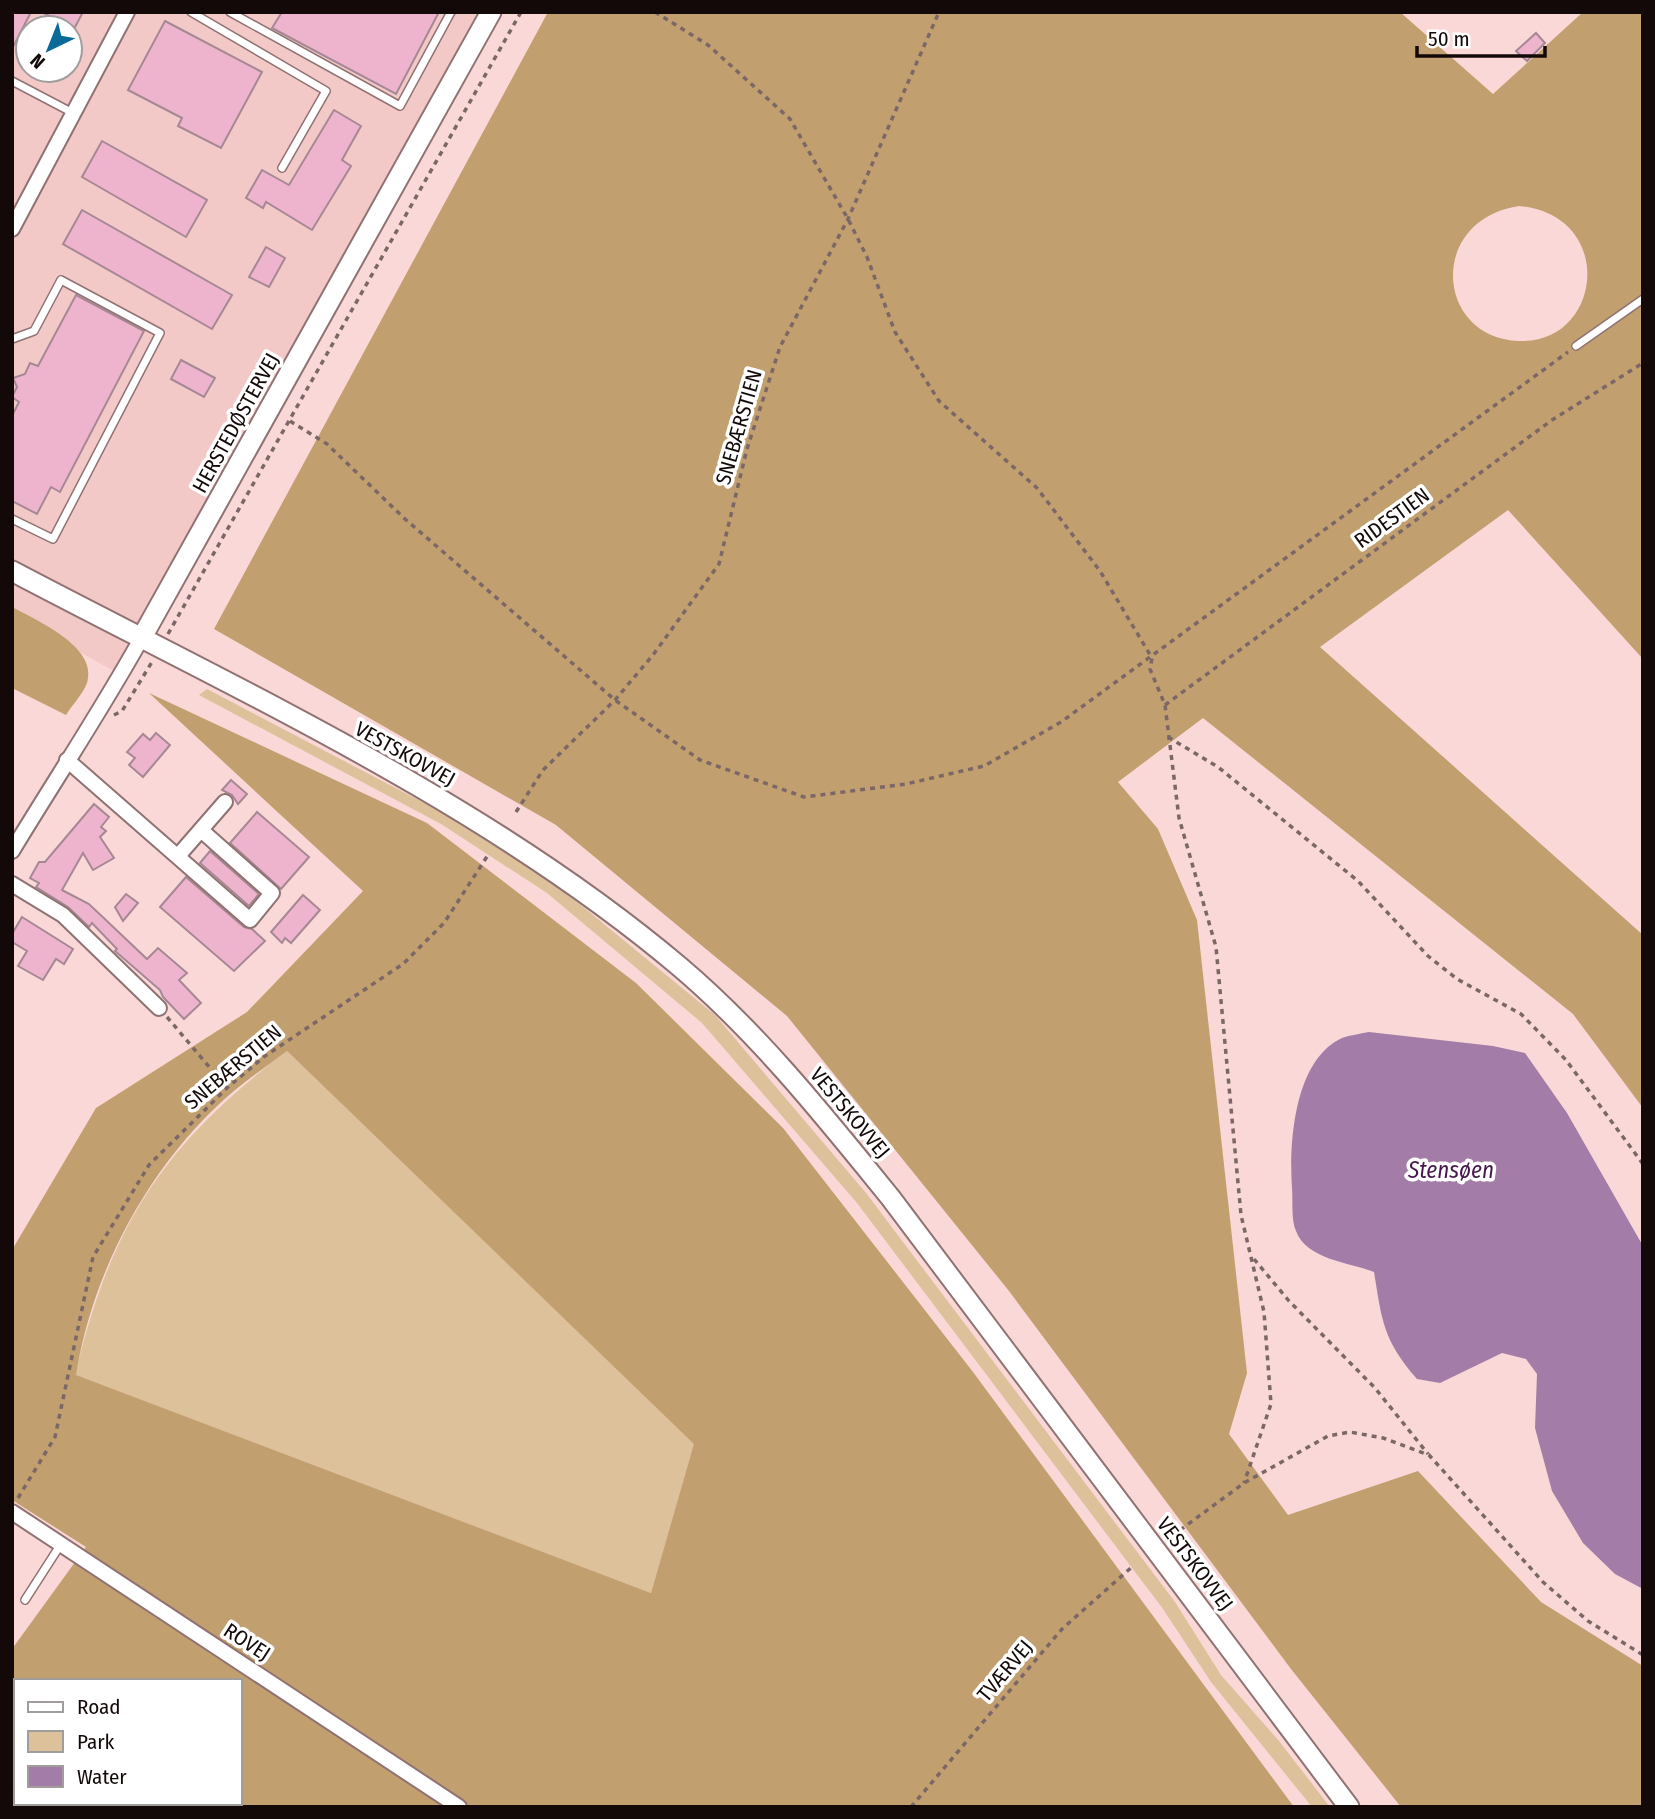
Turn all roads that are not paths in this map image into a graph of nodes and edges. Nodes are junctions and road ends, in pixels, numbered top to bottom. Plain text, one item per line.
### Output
1 (127, 12) edge
2 (191, 12) edge
3 (230, 12) edge
4 (451, 12) edge
5 (491, 12) edge
6 (12, 81) edge
7 (74, 113) junction
8 (282, 168) dead end
9 (12, 229) edge
10 (1643, 299) edge
11 (12, 339) edge
12 (1576, 346) road end
13 (12, 519) edge
14 (12, 571) edge
15 (141, 639) junction
16 (68, 760) junction
17 (225, 802) dead end
18 (201, 830) junction
19 (12, 851) edge
20 (178, 856) junction
21 (12, 884) edge
22 (159, 1008) road end
23 (12, 1510) edge
24 (61, 1544) junction
25 (25, 1600) dead end
26 (459, 1807) edge
27 (1349, 1807) edge

1 - 7 street
2 - 8 lane
3 - 4 lane
5 - 15 street, HERSTEDØSTERVEJ
6 - 7 lane
7 - 9 street
10 - 12 lane
11 - 13 lane
14 - 15 street, VESTSKOVVEJ
15 - 16 street, HERSTEDØSTERVEJ
15 - 27 street, VESTSKOVVEJ
16 - 19 street, HERSTEDØSTERVEJ
16 - 20 street
17 - 18 street
18 - 20 street
18 - 20 street
21 - 22 street
23 - 24 street, ROVEJ
24 - 25 lane
24 - 26 street, ROVEJ

